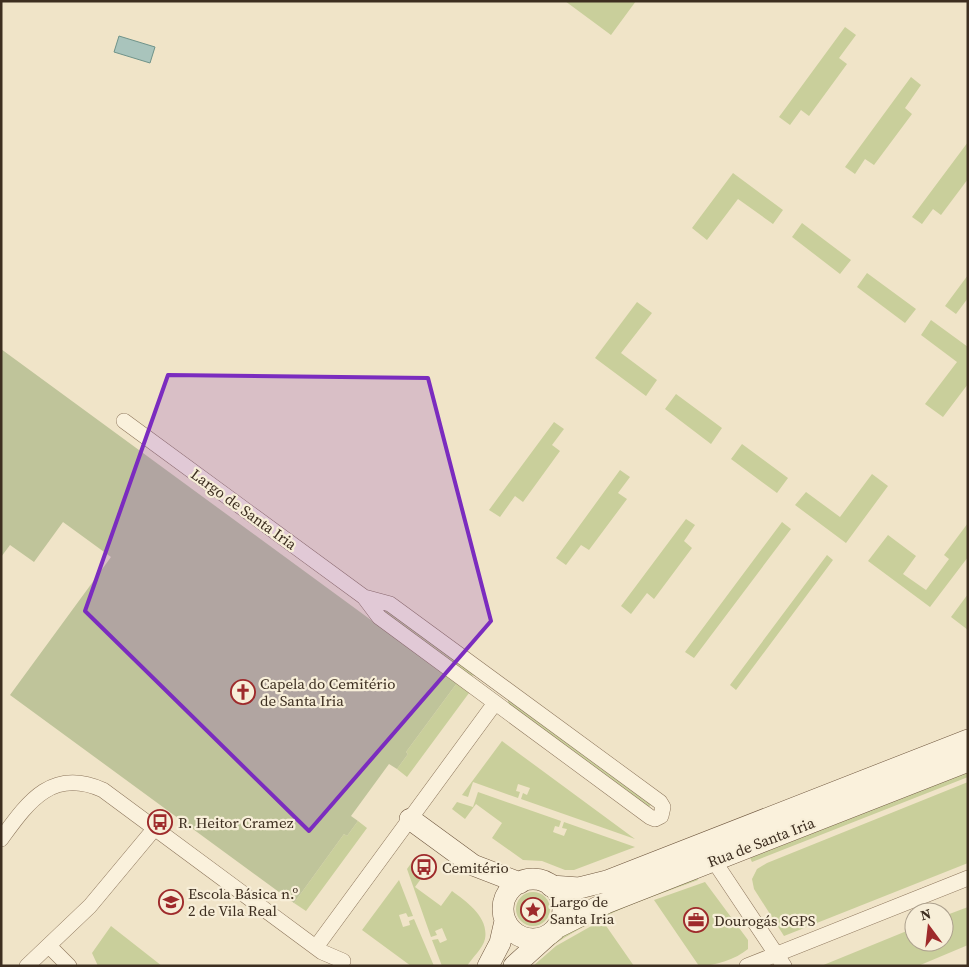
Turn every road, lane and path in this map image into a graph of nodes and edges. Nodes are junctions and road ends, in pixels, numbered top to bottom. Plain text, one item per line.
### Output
1 (124, 421) dead end
2 (364, 597) junction
3 (496, 703) junction
4 (968, 740) edge
5 (968, 761) edge
6 (410, 819) junction
7 (155, 828) junction
8 (1, 839) edge
9 (714, 861) junction
10 (473, 865) junction
11 (968, 878) edge
12 (520, 882) junction
13 (551, 886) junction
14 (504, 913) junction
15 (552, 932) junction
16 (49, 946) junction
17 (316, 947) junction
18 (779, 960) edge
19 (343, 961) dead end
20 (27, 966) edge
21 (69, 966) edge
22 (488, 966) edge
23 (514, 966) edge
24 (747, 966) edge

1 - 2 street, Largo de Santa Iria
2 - 3 street, Largo de Santa Iria
2 - 3 street, Largo de Santa Iria
3 - 6 street
4 - 13 main road, Rua de Santa Iria
5 - 9 main road, Rua de Santa Iria
6 - 10 main road
6 - 17 street
7 - 8 street
7 - 16 street
7 - 17 street
9 - 15 main road, Rua de Santa Iria
9 - 18 street
10 - 12 main road
10 - 14 main road
11 - 18 street
12 - 13 main road
12 - 14 main road
13 - 15 main road
14 - 15 main road
14 - 22 main road
15 - 23 main road, Rua de Santa Iria
16 - 20 street
16 - 21 street
17 - 19 street
18 - 24 street

